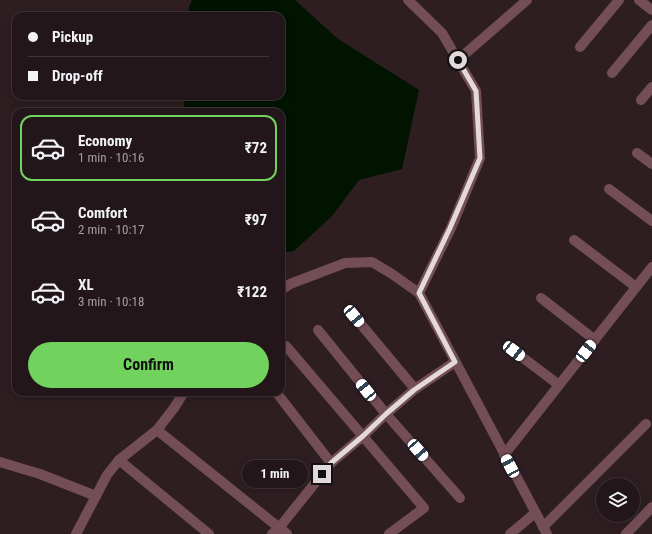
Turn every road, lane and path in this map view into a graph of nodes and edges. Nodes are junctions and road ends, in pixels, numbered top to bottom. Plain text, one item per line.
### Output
1 (408, 0) edge
2 (527, 0) edge
3 (620, 0) edge
4 (652, 25) edge
5 (580, 47) dead end
6 (458, 60) junction
7 (612, 73) dead end
8 (652, 87) edge
9 (641, 100) dead end
10 (637, 153) dead end
11 (652, 164) edge
12 (609, 189) dead end
13 (652, 221) edge
14 (574, 240) dead end
15 (651, 272) edge
16 (285, 287) edge
17 (636, 287) junction
18 (419, 293) junction
19 (541, 298) dead end
20 (354, 316) dead end
21 (318, 330) dead end
22 (595, 340) junction
23 (286, 346) dead end
24 (514, 351) dead end
25 (455, 362) junction
26 (559, 385) junction
27 (414, 390) junction
28 (182, 396) edge
29 (279, 396) edge
30 (386, 414) junction
31 (646, 424) dead end
32 (157, 430) junction
33 (363, 436) junction
34 (504, 455) junction
35 (119, 460) junction
36 (0, 462) edge
37 (331, 463) junction
38 (96, 496) junction
39 (460, 498) dead end
40 (652, 508) edge
41 (535, 513) junction
42 (545, 531) edge
43 (279, 532) edge
44 (632, 532) edge
45 (76, 534) edge
46 (209, 534) edge
47 (389, 534) edge
48 (510, 534) edge

1 - 6 street
2 - 6 street
3 - 5 street
4 - 7 street
6 - 18 street
8 - 9 street
10 - 11 street
12 - 13 street
14 - 17 street
15 - 17 street
16 - 18 street
17 - 22 street
18 - 25 street
19 - 22 street
20 - 27 street
21 - 30 street
22 - 26 street
23 - 33 street
24 - 26 street
25 - 27 street
25 - 34 street
26 - 34 street
27 - 30 street
28 - 32 street
29 - 37 street
30 - 33 street
30 - 39 street
31 - 42 street
32 - 35 street
32 - 43 street
33 - 37 street
33 - 47 street
34 - 41 street
35 - 38 street
35 - 46 street
36 - 38 street
37 - 43 street
38 - 45 street
40 - 44 street
41 - 42 street
41 - 48 street

